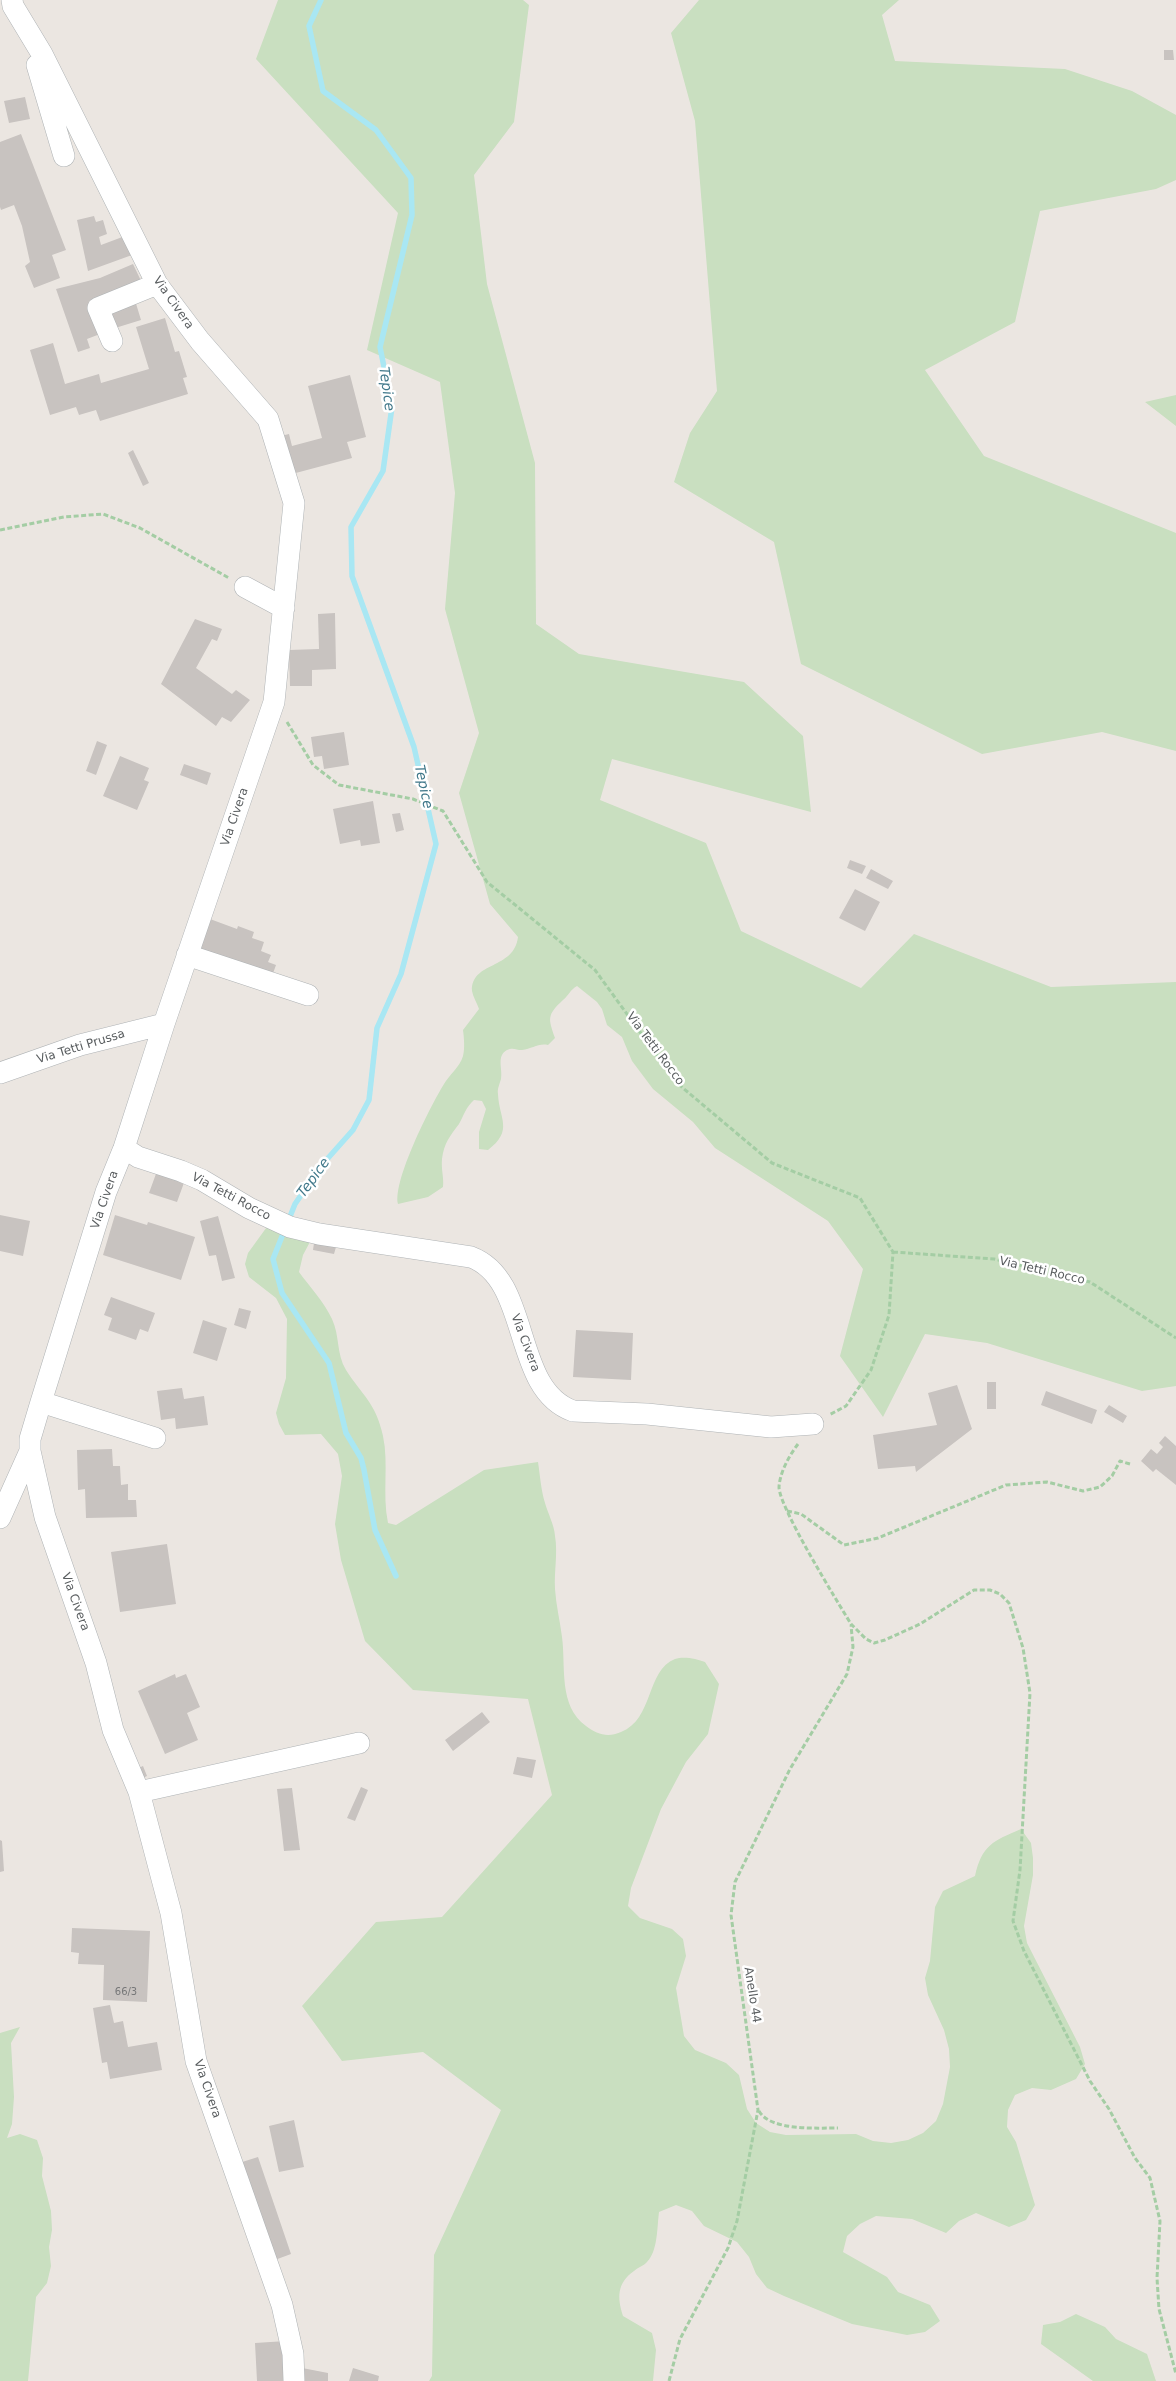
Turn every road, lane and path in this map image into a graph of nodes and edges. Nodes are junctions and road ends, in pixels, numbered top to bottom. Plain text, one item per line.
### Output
1 (12, 0) edge
2 (27, 29) junction
3 (64, 156) dead end
4 (157, 284) junction
5 (112, 341) dead end
6 (0, 530) edge
7 (245, 587) joint
8 (284, 608) junction
9 (274, 702) junction
10 (187, 955) junction
11 (308, 995) dead end
12 (164, 1024) junction
13 (0, 1073) edge
14 (124, 1148) junction
15 (287, 1225) joint
16 (892, 1252) junction
17 (1176, 1338) edge
18 (40, 1402) junction
19 (813, 1424) junction
20 (155, 1438) dead end
21 (30, 1451) junction
22 (1130, 1464) dead end
23 (787, 1510) junction
24 (0, 1518) edge
25 (851, 1624) junction
26 (359, 1743) dead end
27 (139, 1792) junction
28 (758, 2110) junction
29 (838, 2128) dead end
30 (1176, 2374) edge
31 (294, 2381) edge
32 (669, 2381) edge

1 - 2 street, Via Civera
2 - 3 street
2 - 4 street, Via Civera
4 - 5 street
4 - 8 street, Via Civera
6 - 7 path
7 - 8 street
8 - 9 street, Via Civera
9 - 10 street, Via Civera
9 - 16 path, Via Tetti Rocco
10 - 11 street
10 - 12 street, Via Civera
12 - 13 street, Via Tetti Prussa
12 - 14 street, Via Civera
14 - 15 street, Via Tetti Rocco
14 - 18 street, Via Civera
15 - 19 street, Via Civera
16 - 17 path, Via Tetti Rocco
16 - 19 path
18 - 20 street
18 - 21 street, Via Civera
19 - 23 path
21 - 24 street
21 - 27 street, Via Civera
22 - 23 path
23 - 25 path
25 - 28 path, Anello 44
25 - 30 path
26 - 27 street
27 - 31 street, Via Civera
28 - 29 path
28 - 32 path, Anello 44

